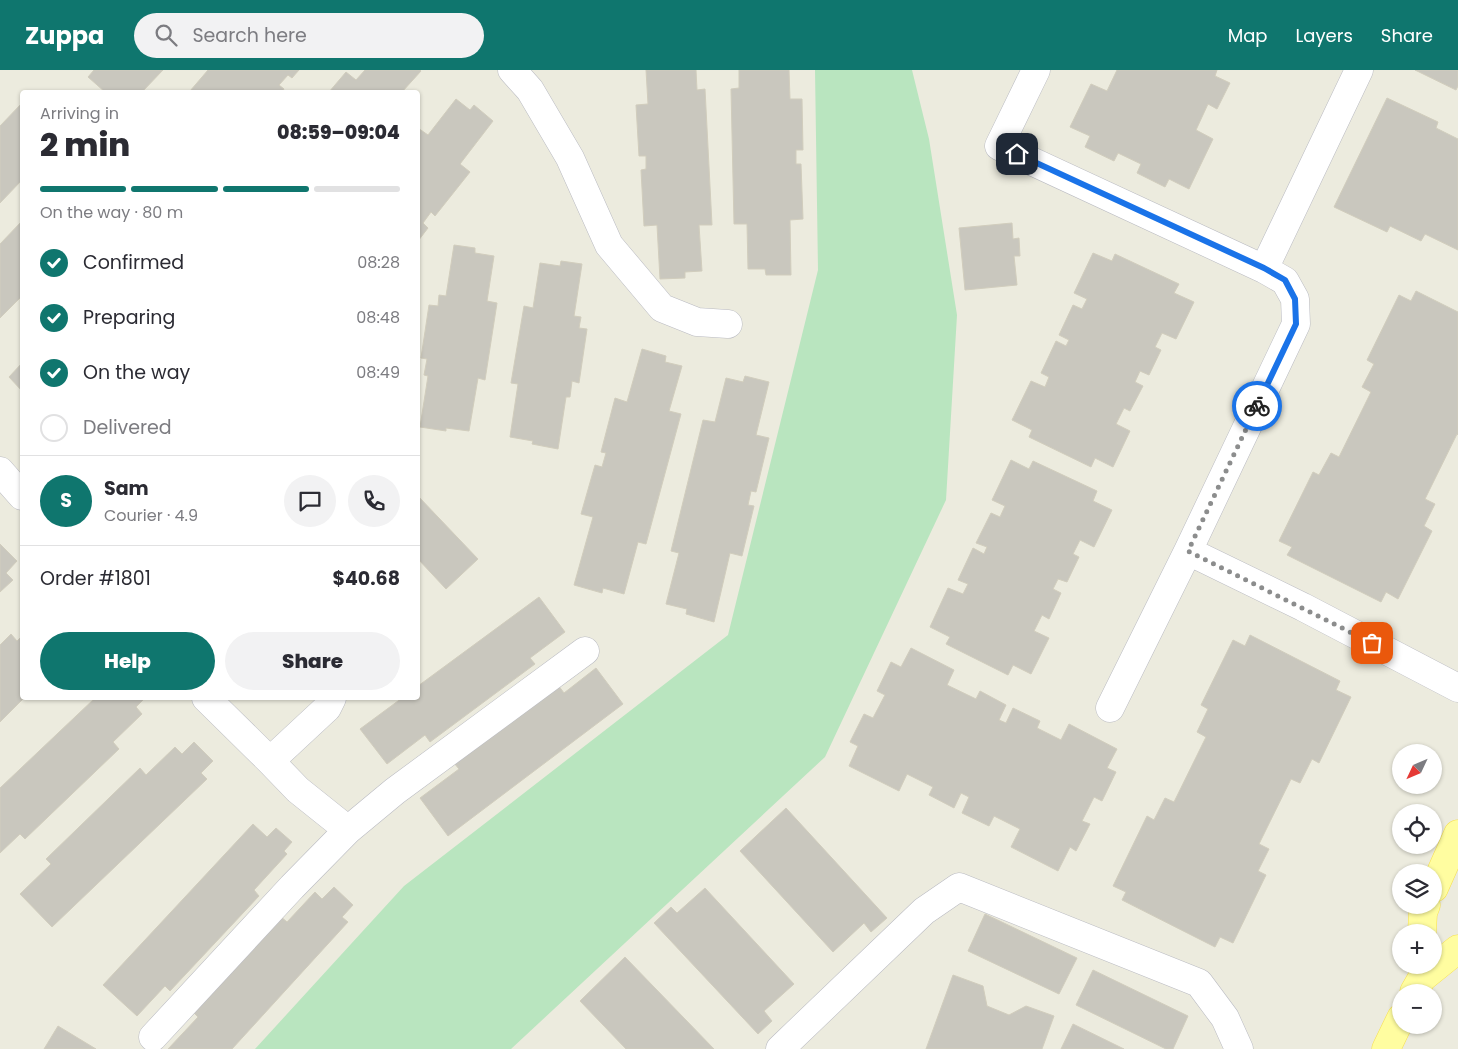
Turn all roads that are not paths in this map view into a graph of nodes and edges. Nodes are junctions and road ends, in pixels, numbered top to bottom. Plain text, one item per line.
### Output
1 (512, 70) edge
2 (1036, 70) edge
3 (1359, 70) edge
4 (1264, 268) junction
5 (728, 324) dead end
6 (0, 471) edge
7 (20, 494) edge
8 (1188, 551) junction
9 (585, 651) dead end
10 (1458, 688) edge
11 (208, 700) edge
12 (331, 700) edge
13 (1110, 708) dead end
14 (270, 761) junction
15 (348, 830) junction
16 (1458, 834) edge
17 (1442, 870) edge
18 (1458, 949) edge
19 (1419, 978) edge
20 (1393, 1034) edge
21 (153, 1037) dead end
22 (780, 1049) edge
23 (1239, 1049) edge
24 (1386, 1049) edge

1 - 5 street
2 - 4 street
3 - 4 street
4 - 8 street
6 - 7 street
8 - 10 street
8 - 13 street
9 - 15 street
11 - 14 street
12 - 14 street
14 - 15 street
15 - 21 street
16 - 17 main road
18 - 19 main road
20 - 24 main road
22 - 23 street

